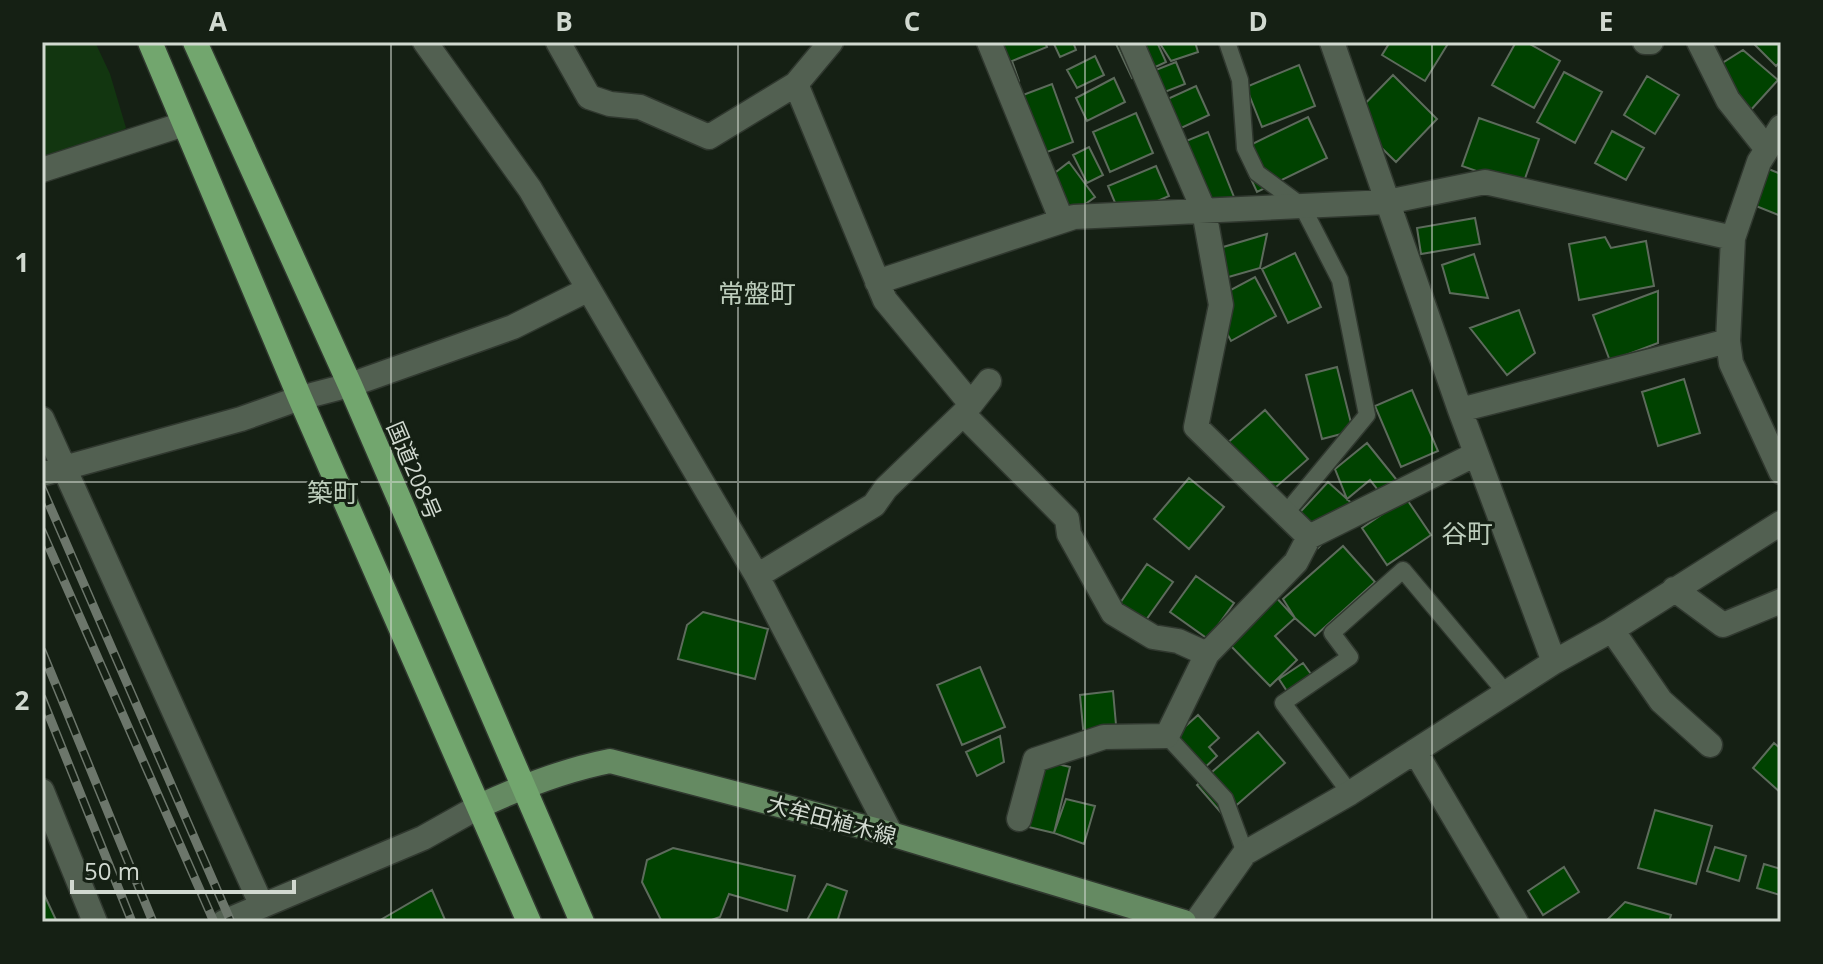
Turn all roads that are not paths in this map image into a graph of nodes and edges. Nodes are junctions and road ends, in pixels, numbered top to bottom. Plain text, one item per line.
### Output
1 (150, 42) edge
2 (195, 42) edge
3 (425, 42) edge
4 (558, 42) edge
5 (831, 42) edge
6 (989, 42) edge
7 (1131, 42) edge
8 (1227, 42) edge
9 (1332, 42) edge
10 (1645, 42) edge
11 (1651, 42) edge
12 (1699, 42) edge
13 (796, 84) junction
14 (184, 124) junction
15 (1781, 127) edge
16 (1767, 149) junction
17 (42, 170) edge
18 (1387, 202) junction
19 (1302, 206) junction
20 (1204, 211) junction
21 (1062, 221) junction
22 (1733, 238) junction
23 (877, 282) junction
24 (587, 290) junction
25 (1728, 341) junction
26 (989, 381) dead end
27 (350, 385) junction
28 (300, 398) junction
29 (967, 409) junction
30 (1460, 410) junction
31 (42, 419) edge
32 (1476, 454) junction
33 (53, 471) edge
34 (1781, 472) edge
35 (1285, 514) junction
36 (1781, 523) edge
37 (1309, 537) junction
38 (757, 576) junction
39 (1674, 589) junction
40 (1781, 601) edge
41 (1612, 630) junction
42 (1207, 654) junction
43 (1554, 662) junction
44 (1506, 693) junction
45 (1167, 736) junction
46 (1710, 745) dead end
47 (1415, 751) junction
48 (524, 786) junction
49 (42, 791) edge
50 (1350, 793) junction
51 (480, 806) junction
52 (1019, 819) dead end
53 (891, 834) junction
54 (1245, 853) junction
55 (262, 906) junction
56 (95, 922) edge
57 (224, 922) edge
58 (529, 922) edge
59 (582, 922) edge
60 (1184, 922) edge
61 (1196, 922) edge
62 (1516, 922) edge

1 - 14 highway
2 - 27 highway, 国道208号
3 - 24 street
4 - 13 street
5 - 13 street
6 - 21 street
7 - 20 street
8 - 19 lane
9 - 18 street
10 - 11 street
12 - 16 street
13 - 23 street
14 - 17 street
14 - 28 highway
15 - 16 street
16 - 22 street
18 - 19 street
18 - 22 street
18 - 30 street
19 - 20 street
19 - 35 lane
20 - 21 street
20 - 35 street
21 - 23 street
22 - 25 street
23 - 29 street
24 - 27 street
24 - 38 street
25 - 30 street
25 - 34 street
26 - 29 street
27 - 28 street
27 - 48 highway, 国道208号
28 - 33 street
28 - 51 highway
29 - 38 street
29 - 42 street
30 - 32 street
31 - 33 street
32 - 37 street
32 - 43 street
33 - 55 street
35 - 37 street
36 - 39 street
37 - 42 street
38 - 53 street
39 - 40 street
39 - 41 street
41 - 43 street
41 - 46 street
42 - 45 street
43 - 44 street
44 - 47 street
44 - 50 lane
45 - 52 street
45 - 54 lane
47 - 50 street
47 - 62 street
48 - 51 main road, 大牟田植木線
48 - 53 main road, 大牟田植木線
48 - 59 highway, 国道208号
49 - 56 street
50 - 54 street
51 - 55 street
51 - 58 highway
53 - 60 main road, 大牟田植木線
54 - 61 street
55 - 57 street

